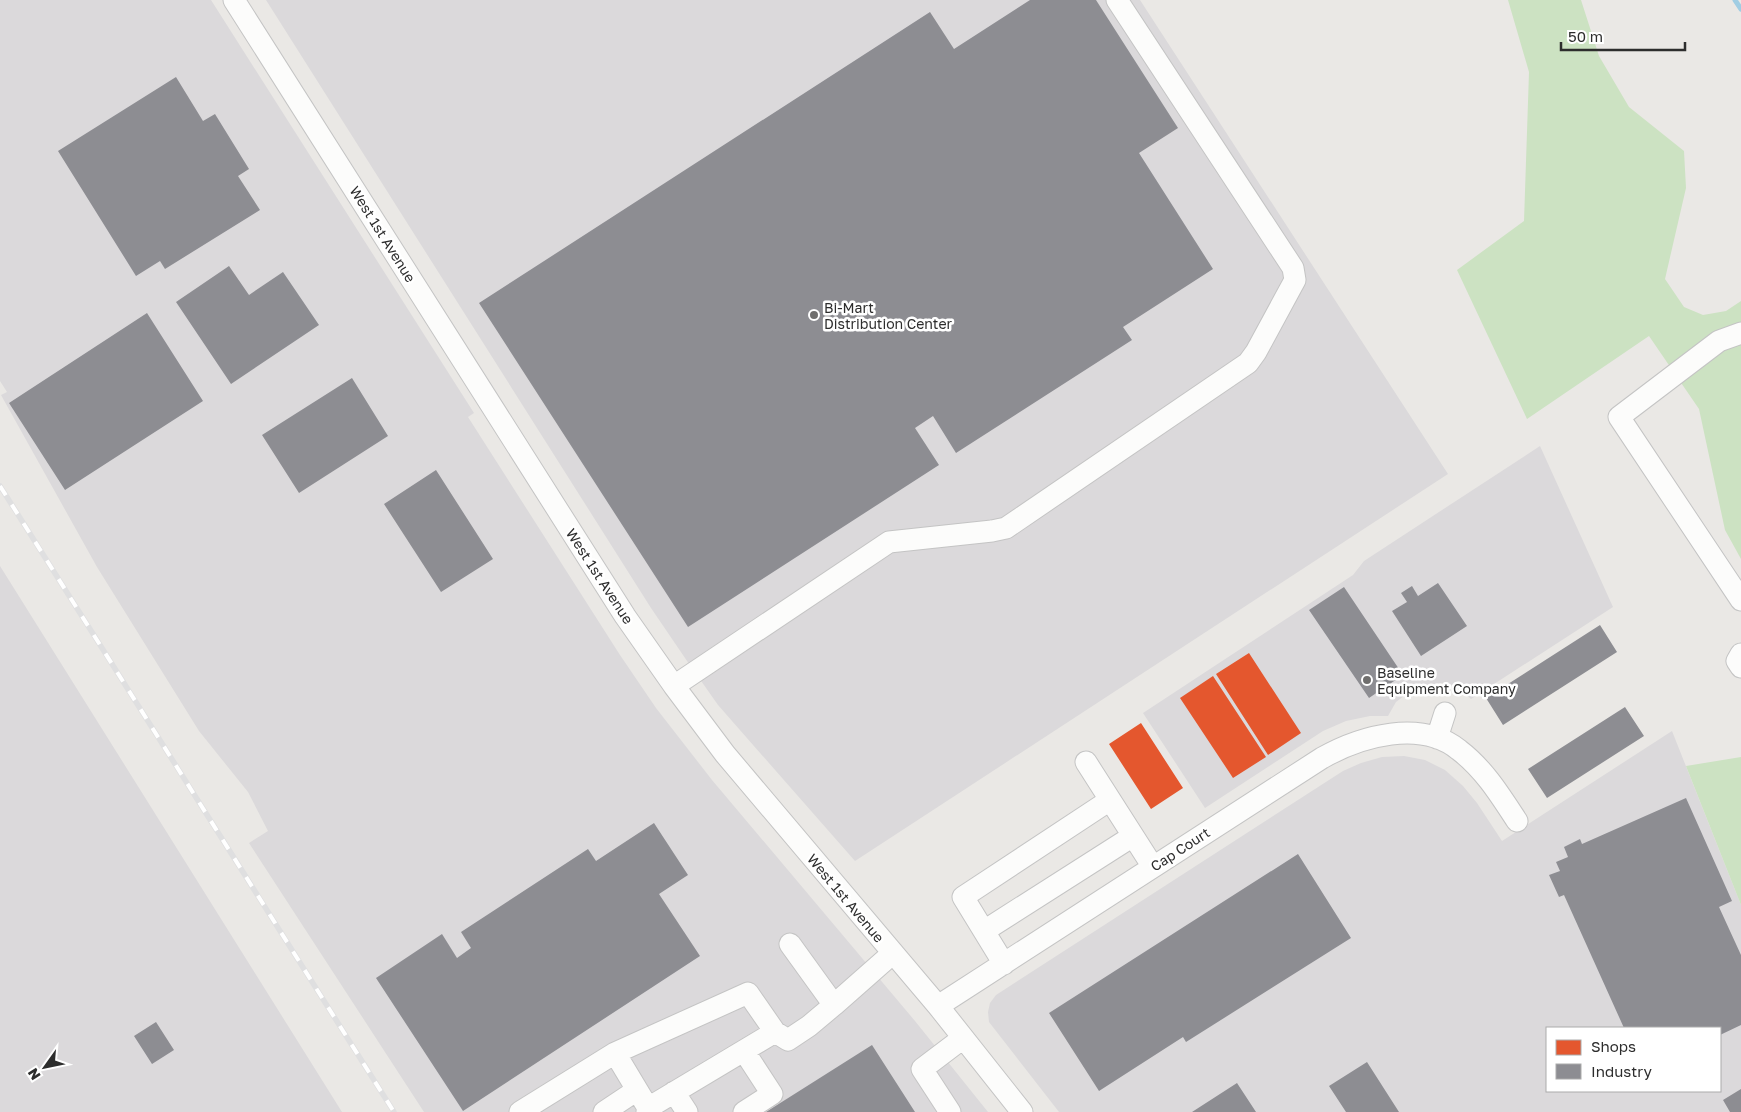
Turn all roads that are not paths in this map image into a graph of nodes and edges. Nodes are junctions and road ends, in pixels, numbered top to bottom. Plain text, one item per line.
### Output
1 (234, 0) edge
2 (1117, 0) edge
3 (1741, 333) edge
4 (1741, 600) edge
5 (1741, 654) edge
6 (1741, 667) edge
7 (674, 686) junction
8 (1445, 713) dead end
9 (1437, 738) junction
10 (1086, 762) dead end
11 (1110, 800) junction
12 (1517, 821) dead end
13 (1133, 836) junction
14 (1153, 867) junction
15 (984, 931) junction
16 (790, 944) dead end
17 (893, 953) junction
18 (1004, 964) junction
19 (834, 1005) junction
20 (938, 1006) junction
21 (775, 1032) junction
22 (963, 1038) junction
23 (744, 1051) junction
24 (614, 1053) junction
25 (674, 1092) junction
26 (644, 1104) edge
27 (520, 1112) edge
28 (604, 1112) edge
29 (687, 1112) edge
30 (744, 1112) edge
31 (950, 1112) edge
32 (1022, 1112) edge

1 - 7 street, West 1st Avenue
2 - 7 street
3 - 4 street
5 - 6 street
7 - 17 street, West 1st Avenue
8 - 9 street
9 - 12 street, Cap Court
9 - 14 street, Cap Court
10 - 11 street
11 - 13 street
11 - 15 street
13 - 14 street
13 - 15 street
14 - 18 street, Cap Court
15 - 18 street
16 - 19 street
17 - 19 street
17 - 20 street, West 1st Avenue
18 - 20 street, Cap Court
19 - 21 street
20 - 22 street, West 1st Avenue
21 - 23 street
21 - 24 street
22 - 31 street
22 - 32 street, West 1st Avenue
23 - 25 street
23 - 30 street
24 - 26 street
24 - 27 street
25 - 26 street
25 - 29 street
26 - 28 street

